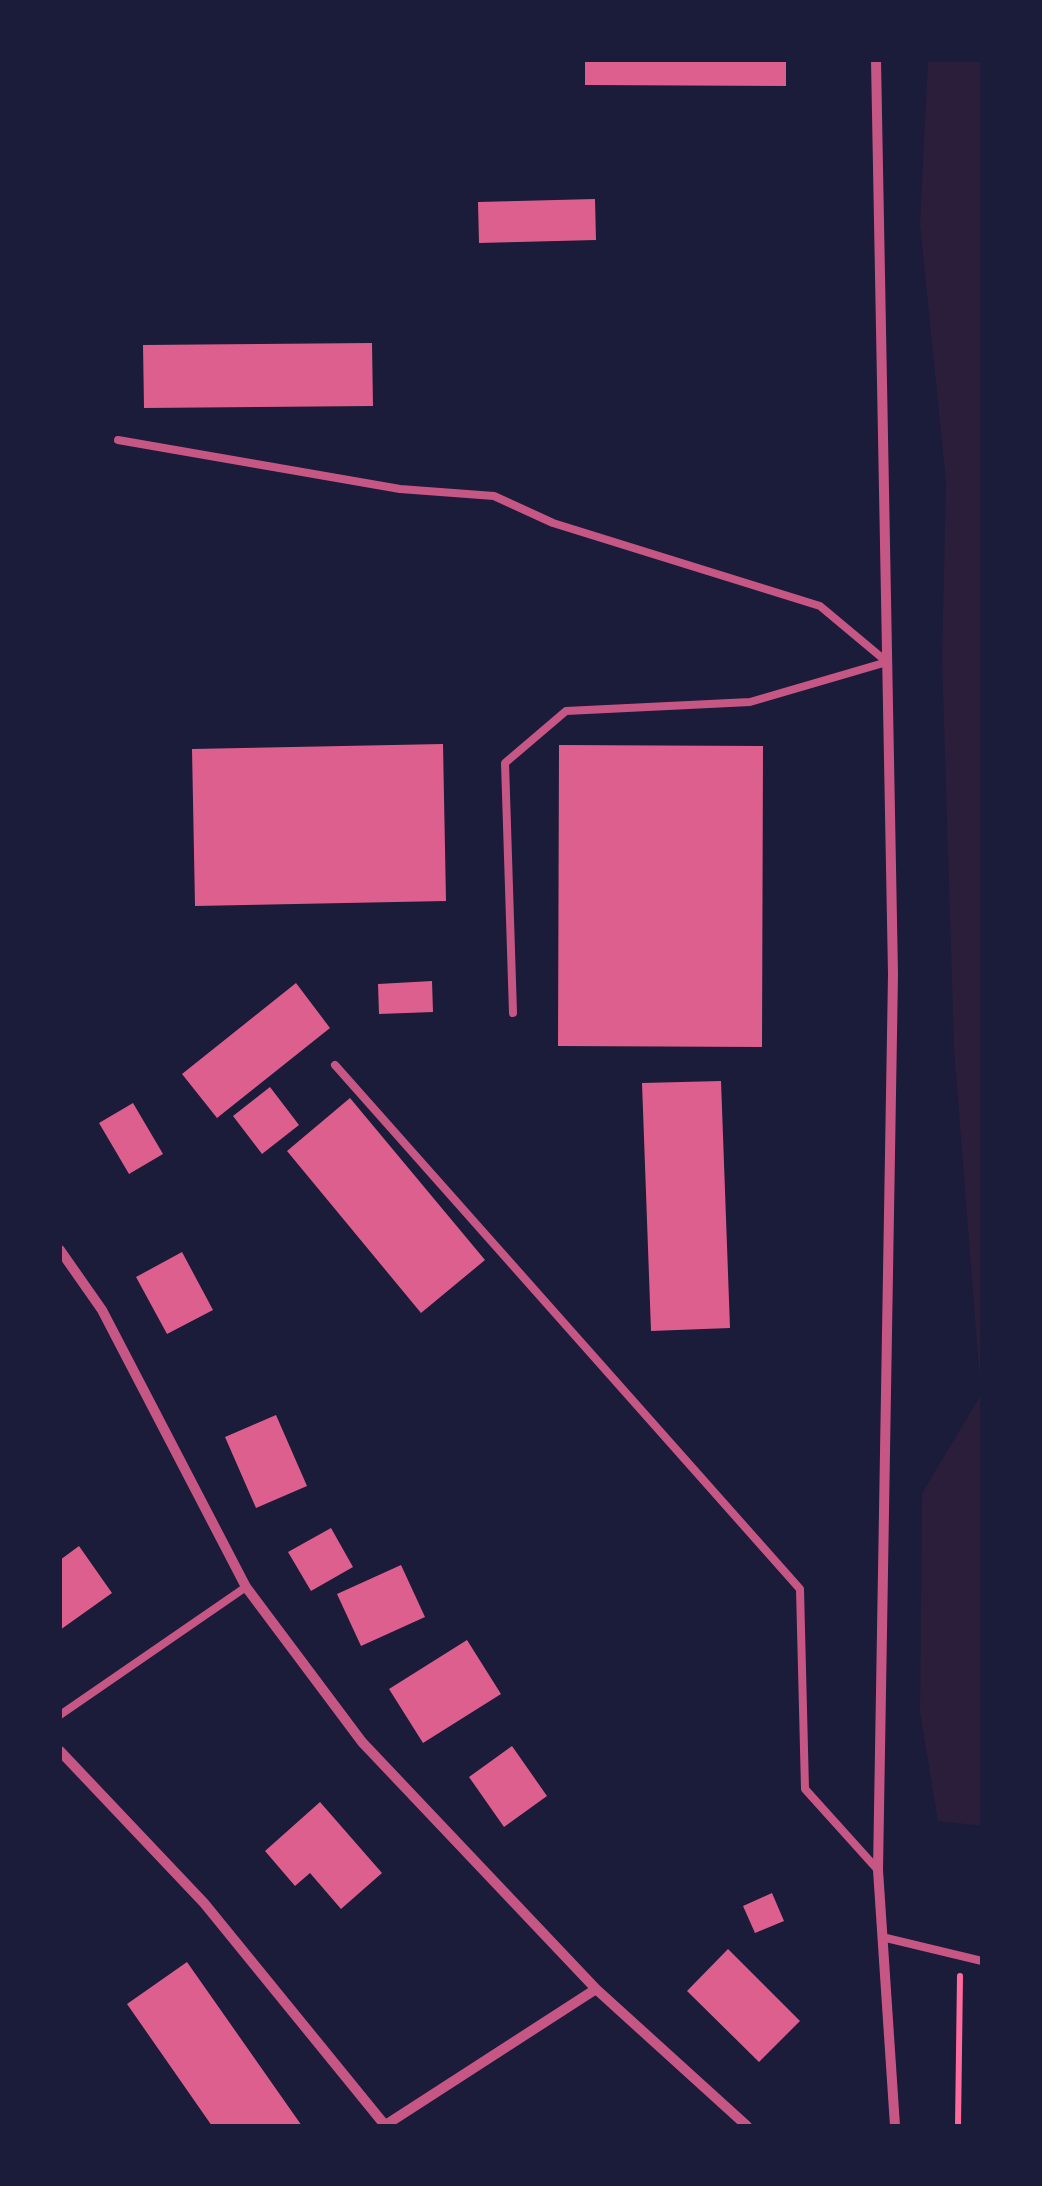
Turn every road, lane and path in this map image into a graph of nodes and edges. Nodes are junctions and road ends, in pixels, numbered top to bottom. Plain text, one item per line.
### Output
1 (876, 60) edge
2 (118, 440) dead end
3 (887, 662) junction
4 (513, 1013) dead end
5 (335, 1065) dead end
6 (60, 1250) edge
7 (246, 1587) junction
8 (60, 1715) edge
9 (60, 1751) edge
10 (878, 1870) junction
11 (882, 1936) junction
12 (960, 1954) junction
13 (982, 1960) edge
14 (596, 1988) junction
15 (384, 2125) edge
16 (748, 2126) edge
17 (895, 2126) edge
18 (958, 2126) edge

1 - 3 street
2 - 3 lane
3 - 4 lane
3 - 10 street
5 - 10 lane
6 - 7 street
7 - 8 lane
7 - 14 street
9 - 15 street
10 - 11 street
11 - 12 lane
11 - 17 street
12 - 13 lane
12 - 18 path
14 - 15 street
14 - 16 street

